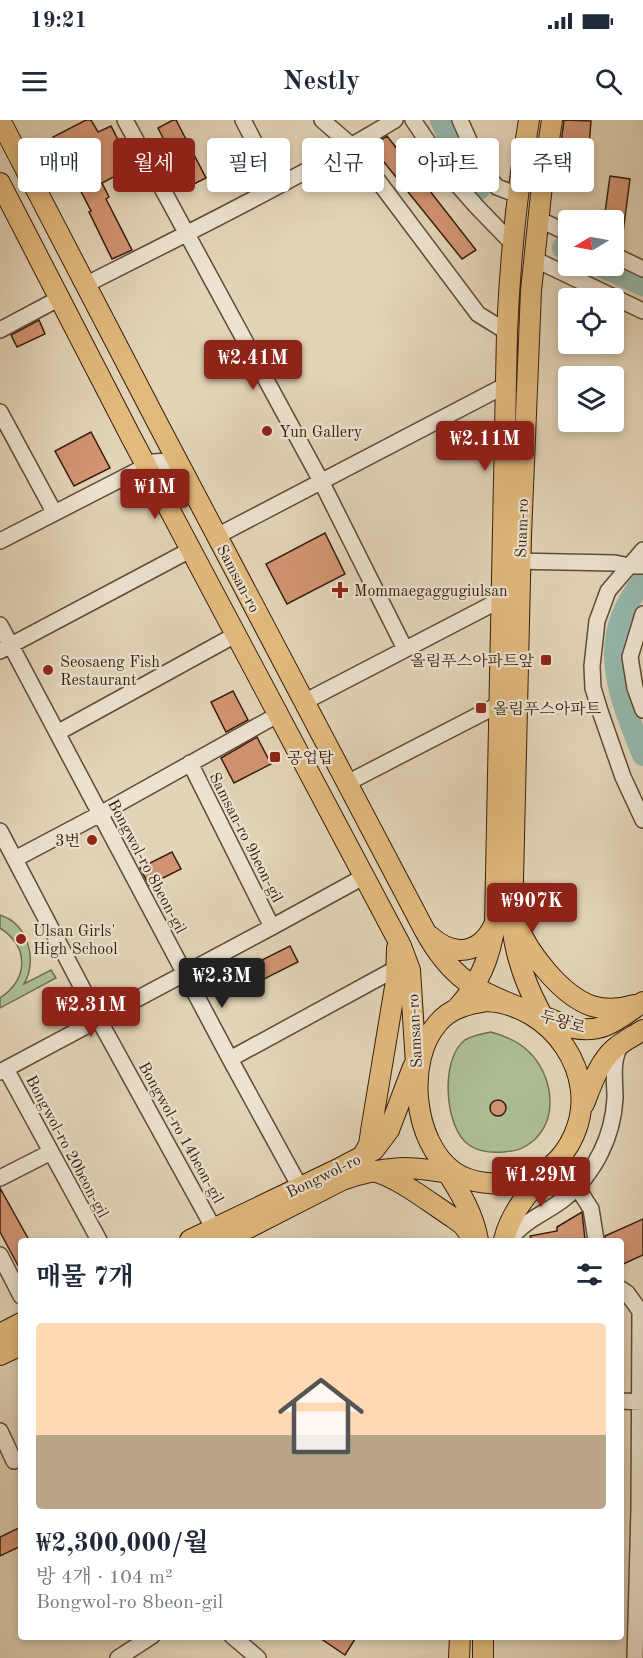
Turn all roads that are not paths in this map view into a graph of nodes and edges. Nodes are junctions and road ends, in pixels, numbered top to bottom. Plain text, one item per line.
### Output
1 (0, 120) edge
2 (125, 120) edge
3 (243, 120) edge
4 (322, 120) edge
5 (395, 120) edge
6 (413, 120) edge
7 (460, 120) edge
8 (529, 120) edge
9 (552, 120) edge
10 (252, 138) edge
11 (343, 138) edge
12 (365, 138) edge
13 (0, 183) edge
14 (384, 189) edge
15 (266, 192) edge
16 (518, 195) junction
17 (538, 219) junction
18 (558, 228) edge
19 (186, 234) junction
20 (512, 243) junction
21 (534, 259) junction
22 (624, 260) edge
23 (643, 269) edge
24 (85, 285) junction
25 (60, 298) junction
26 (643, 311) edge
27 (0, 330) edge
28 (507, 332) junction
29 (506, 385) junction
30 (0, 412) edge
31 (147, 465) junction
32 (183, 473) junction
33 (321, 481) junction
34 (54, 512) junction
35 (217, 537) junction
36 (0, 541) edge
37 (192, 549) junction
38 (643, 549) edge
39 (512, 561) junction
40 (636, 566) edge
41 (502, 598) junction
42 (643, 614) edge
43 (0, 625) edge
44 (237, 634) junction
45 (6, 648) edge
46 (405, 649) junction
47 (304, 702) junction
48 (500, 704) junction
49 (643, 710) edge
50 (279, 714) junction
51 (57, 733) junction
52 (190, 763) junction
53 (347, 783) junction
54 (100, 814) junction
55 (643, 820) edge
56 (0, 831) edge
57 (15, 859) junction
58 (365, 876) junction
59 (513, 909) junction
60 (495, 923) junction
61 (273, 927) junction
62 (425, 931) junction
63 (395, 934) junction
64 (397, 968) junction
65 (185, 974) junction
66 (473, 987) junction
67 (643, 1002) edge
68 (512, 1005) junction
69 (457, 1008) junction
70 (543, 1017) junction
71 (99, 1020) junction
72 (643, 1030) edge
73 (556, 1036) junction
74 (622, 1044) junction
75 (230, 1059) junction
76 (3, 1070) edge
77 (416, 1071) junction
78 (580, 1118) junction
79 (51, 1152) junction
80 (367, 1163) junction
81 (553, 1165) junction
82 (456, 1175) junction
83 (0, 1178) edge
84 (322, 1183) junction
85 (300, 1187) junction
86 (577, 1187) junction
87 (220, 1234) edge
88 (98, 1238) edge
89 (200, 1238) edge
90 (474, 1238) edge
91 (476, 1238) edge
92 (505, 1238) edge
93 (512, 1238) edge
94 (596, 1238) edge
95 (0, 1255) edge
96 (18, 1290) edge
97 (624, 1290) edge
98 (642, 1310) edge
99 (18, 1325) edge
100 (0, 1334) edge
101 (18, 1346) edge
102 (0, 1355) edge
103 (624, 1401) edge
104 (641, 1402) edge
105 (0, 1431) edge
106 (18, 1459) edge
107 (0, 1468) edge
108 (641, 1509) edge
109 (146, 1640) edge
110 (237, 1640) edge
111 (483, 1640) edge
112 (118, 1658) edge
113 (258, 1658) edge
114 (483, 1658) edge
115 (635, 1658) edge

1 - 24 main road, Samsan-ro
2 - 19 street
3 - 10 street
4 - 11 street
5 - 12 street
6 - 20 street
7 - 16 street
8 - 16 main road, Suam-ro
9 - 17 main road, Suam-ro
13 - 25 main road, Samsan-ro
14 - 28 street
15 - 19 street
16 - 20 main road, Suam-ro
17 - 18 street
17 - 21 main road, Suam-ro
19 - 24 street
19 - 33 street
20 - 28 main road, Suam-ro
21 - 26 street
21 - 39 main road, Suam-ro
22 - 23 street
24 - 32 main road, Samsan-ro
25 - 27 street
25 - 31 main road, Samsan-ro
28 - 29 main road, Suam-ro
29 - 33 street
29 - 39 main road, Suam-ro
30 - 34 street
31 - 32 street
31 - 34 street
31 - 37 main road, Samsan-ro
32 - 35 main road, Samsan-ro
33 - 35 street
33 - 46 street
34 - 36 street
35 - 47 main road, Samsan-ro
37 - 44 main road, Samsan-ro
37 - 45 street
38 - 40 street
39 - 40 street
39 - 41 main road, Suam-ro
39 - 59 main road, Suam-ro
40 - 55 street
41 - 46 street
41 - 48 main road, Suam-ro
42 - 49 street
43 - 45 street, Bongwol-ro 8beon-gil
44 - 50 main road, Samsan-ro
44 - 51 street
45 - 51 street, Bongwol-ro 8beon-gil
46 - 47 street
47 - 53 main road, Samsan-ro
48 - 53 street
48 - 60 main road, Suam-ro
50 - 52 street
50 - 58 main road, Samsan-ro
51 - 54 street, Bongwol-ro 8beon-gil
52 - 54 street
52 - 61 street, Samsan-ro 9beon-gil
53 - 62 main road, Samsan-ro
54 - 57 street
54 - 65 street, Bongwol-ro 8beon-gil
56 - 57 street, Bongwol-ro 14beon-gil
57 - 71 street, Bongwol-ro 14beon-gil
58 - 61 street, Samsan-ro 9beon-gil
58 - 63 main road, Samsan-ro
59 - 67 main road
59 - 70 main road, Suam-ro
60 - 62 main road
60 - 66 main road, Suam-ro
61 - 65 street, Samsan-ro 9beon-gil
62 - 66 main road, Samsan-ro
63 - 64 main road
63 - 77 main road, Samsan-ro
64 - 75 street
64 - 80 main road
65 - 71 street, Samsan-ro 9beon-gil
65 - 75 street, Bongwol-ro 8beon-gil
66 - 68 main road, Samsan-ro
66 - 69 main road, Suam-ro
67 - 70 main road, 두왕로
68 - 69 main road
68 - 70 main road, 두왕로
68 - 73 main road
69 - 77 main road, Bongwol-ro
70 - 73 main road, Suam-ro
71 - 76 street, Samsan-ro 9beon-gil
71 - 87 street, Bongwol-ro 14beon-gil
72 - 74 main road
73 - 78 main road
74 - 78 main road
74 - 86 street
75 - 85 street, Bongwol-ro 8beon-gil
76 - 79 street, Bongwol-ro 20beon-gil
77 - 80 main road, Bongwol-ro
77 - 82 main road
78 - 81 main road
79 - 83 street
79 - 88 street, Bongwol-ro 20beon-gil
80 - 82 main road, Bongwol-ro
80 - 84 main road, Bongwol-ro
80 - 90 main road
81 - 82 main road
81 - 86 street
81 - 92 main road
82 - 91 main road
84 - 85 main road, Bongwol-ro
84 - 87 main road
85 - 87 main road, Bongwol-ro
86 - 93 street
86 - 94 street
87 - 89 main road, Bongwol-ro
95 - 96 street
97 - 98 street
98 - 104 street
99 - 100 main road
101 - 102 main road
103 - 104 street
104 - 108 street
105 - 106 street
106 - 107 street
108 - 115 street
109 - 112 street
110 - 113 street
111 - 114 main road

